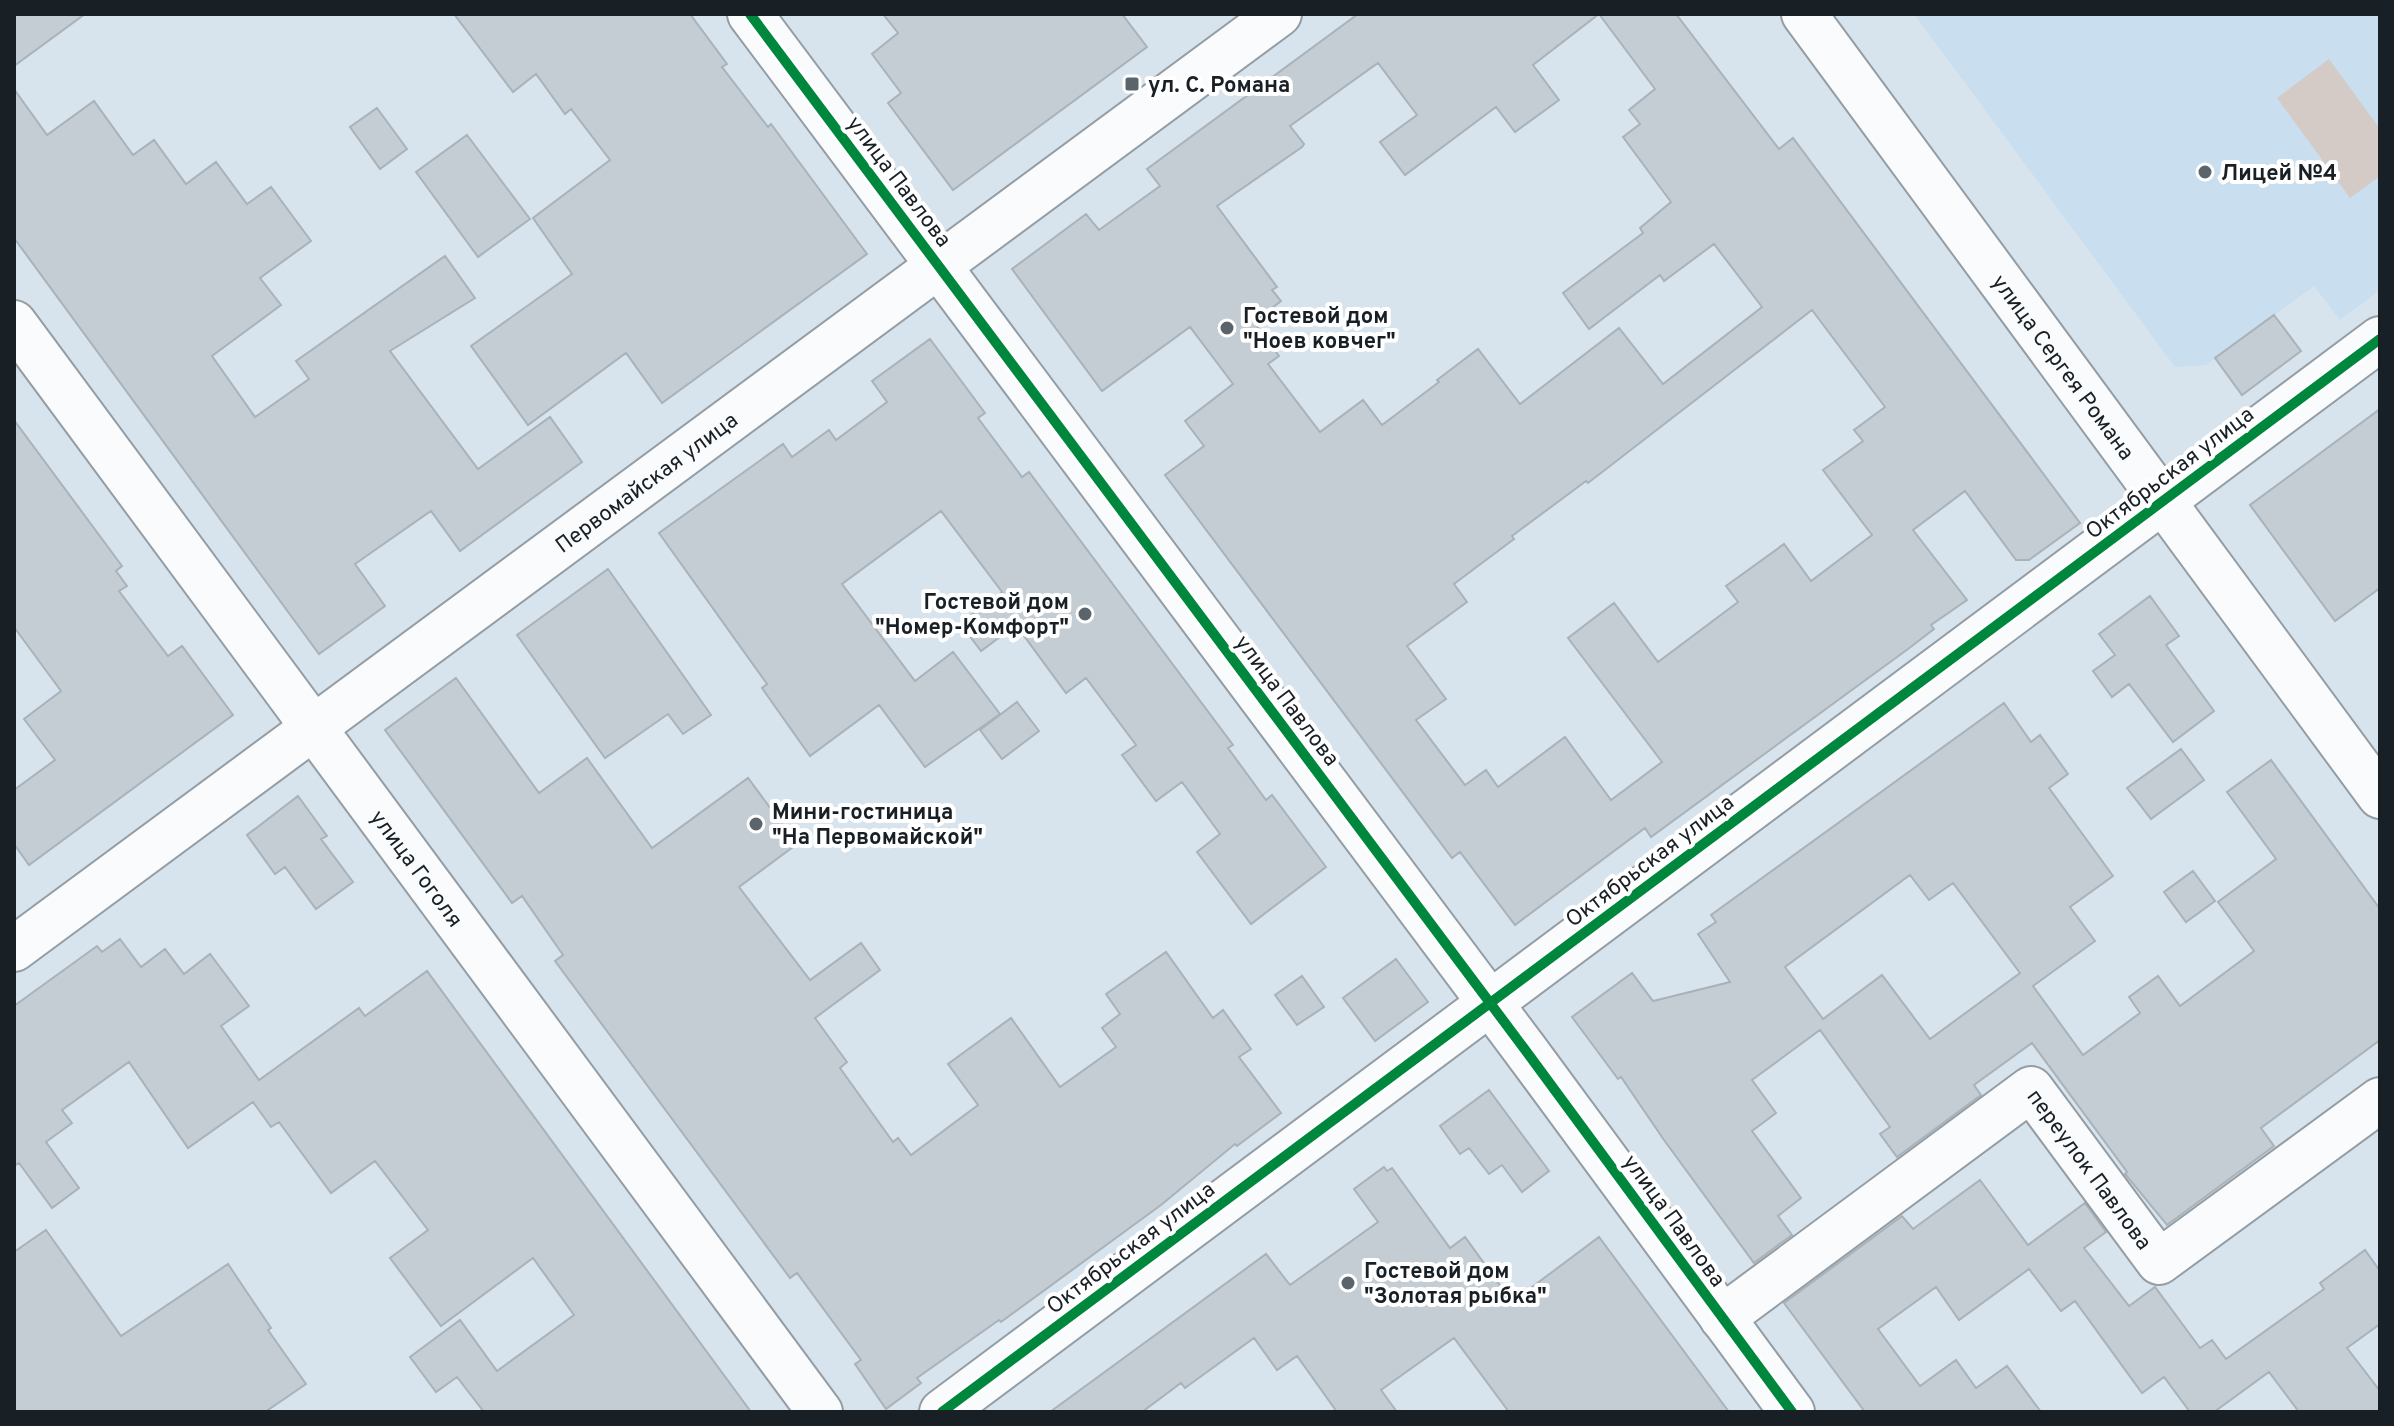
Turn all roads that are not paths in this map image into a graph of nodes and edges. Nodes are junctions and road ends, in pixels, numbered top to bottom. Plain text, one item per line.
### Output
1 (750, 14) edge
2 (1279, 14) edge
3 (1804, 14) edge
4 (938, 266) junction
5 (14, 323) edge
6 (2380, 339) edge
7 (2163, 502) junction
8 (313, 727) junction
9 (2380, 796) edge
10 (14, 949) edge
11 (1490, 1003) junction
12 (2380, 1100) edge
13 (1722, 1318) junction
14 (820, 1412) edge
15 (942, 1412) edge
16 (1792, 1412) edge

1 - 4 street, улица Павлова
2 - 4 street, Первомайская улица
3 - 7 street, улица Сергея Романа
4 - 8 street, Первомайская улица
4 - 11 street, улица Павлова
5 - 8 street, улица Гоголя
6 - 7 street, Октябрьская улица
7 - 9 street, улица Сергея Романа
7 - 11 street, Октябрьская улица
8 - 10 street, Первомайская улица
8 - 14 street, улица Гоголя
11 - 13 street, улица Павлова
11 - 15 street, Октябрьская улица
12 - 13 street, переулок Павлова
13 - 16 street, улица Павлова

